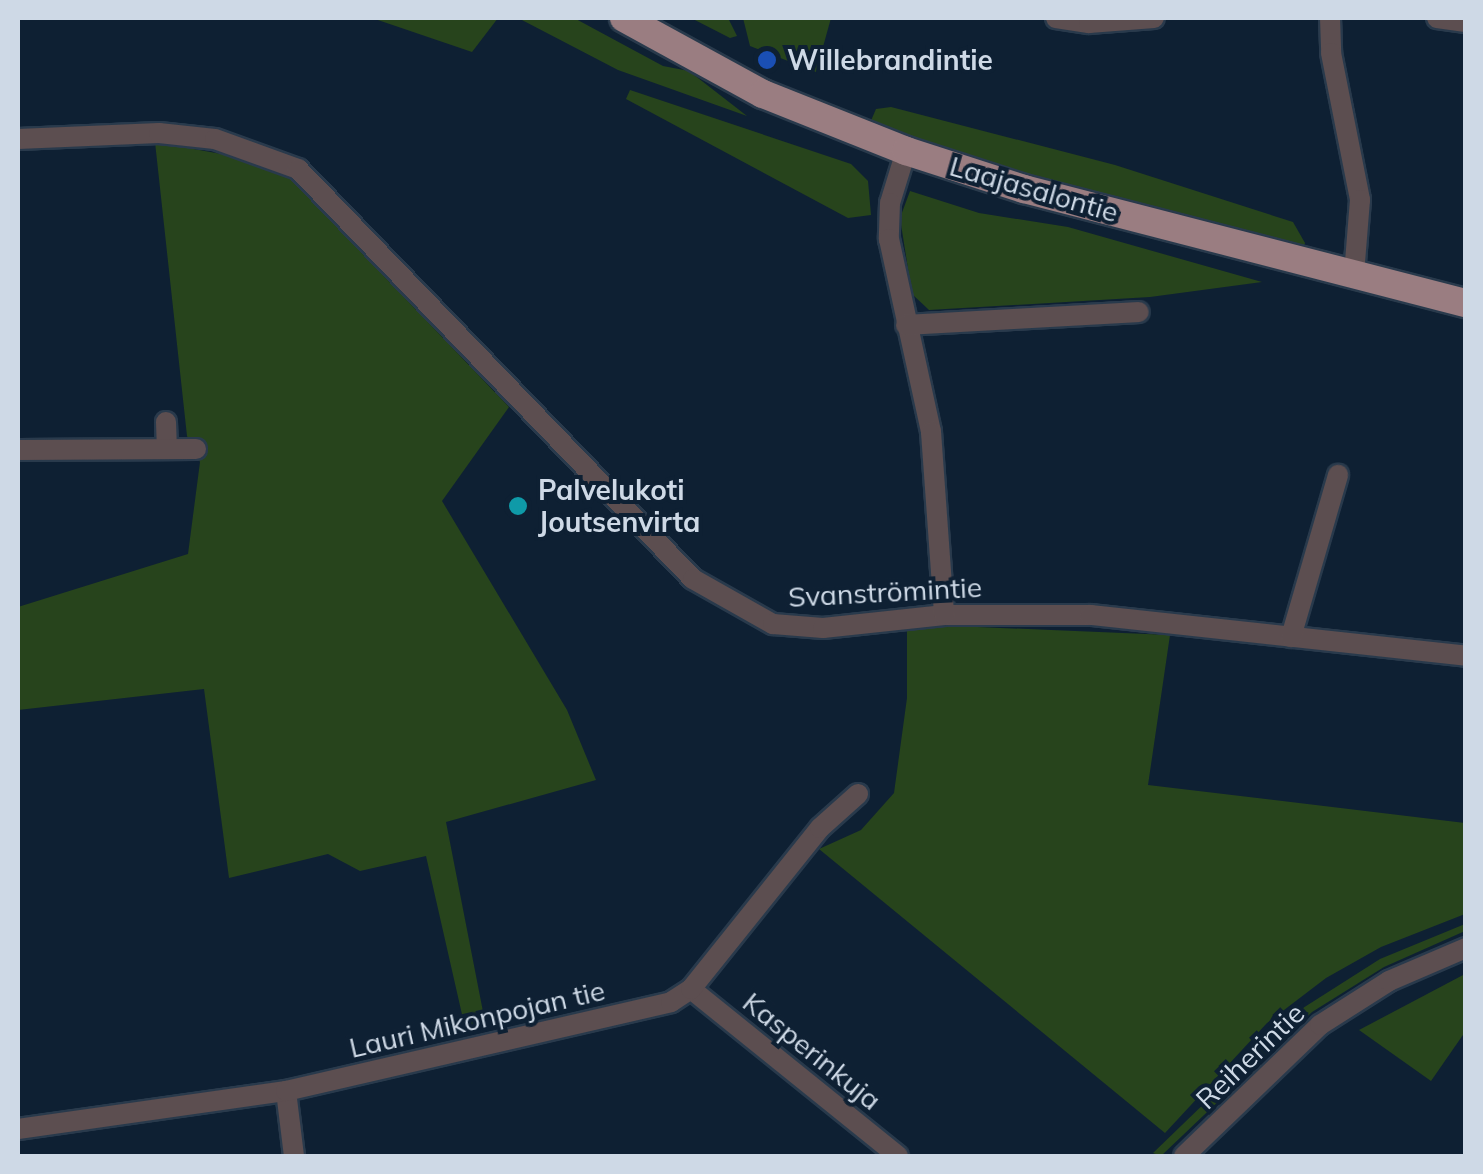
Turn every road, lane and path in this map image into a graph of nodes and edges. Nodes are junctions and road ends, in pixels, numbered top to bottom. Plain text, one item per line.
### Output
1 (624, 18) edge
2 (1056, 18) edge
3 (1154, 18) edge
4 (1330, 18) edge
5 (1436, 18) edge
6 (1466, 22) edge
7 (18, 140) edge
8 (906, 151) junction
9 (1354, 274) junction
10 (1466, 304) edge
11 (1139, 312) dead end
12 (906, 324) junction
13 (166, 422) dead end
14 (167, 446) junction
15 (196, 449) dead end
16 (18, 450) edge
17 (1338, 475) dead end
18 (944, 615) junction
19 (1291, 637) junction
20 (1466, 656) edge
21 (858, 794) dead end
22 (1466, 948) edge
23 (690, 988) junction
24 (286, 1091) junction
25 (18, 1129) edge
26 (294, 1156) edge
27 (898, 1156) edge
28 (1184, 1156) edge

1 - 8 main road, Laajasalontie
2 - 3 street
4 - 9 street
5 - 6 street
7 - 18 street, Svanströmintie
8 - 9 main road, Laajasalontie
8 - 12 street
9 - 10 main road, Laajasalontie
11 - 12 street
12 - 18 street
13 - 14 street
14 - 15 street
14 - 16 street
17 - 19 street
18 - 19 street, Svanströmintie
19 - 20 street, Svanströmintie
21 - 23 street, Lauri Mikonpojan tie
22 - 28 street, Reiherintie
23 - 24 street, Lauri Mikonpojan tie
23 - 27 street, Kasperinkuja
24 - 25 street, Lauri Mikonpojan tie
24 - 26 street

